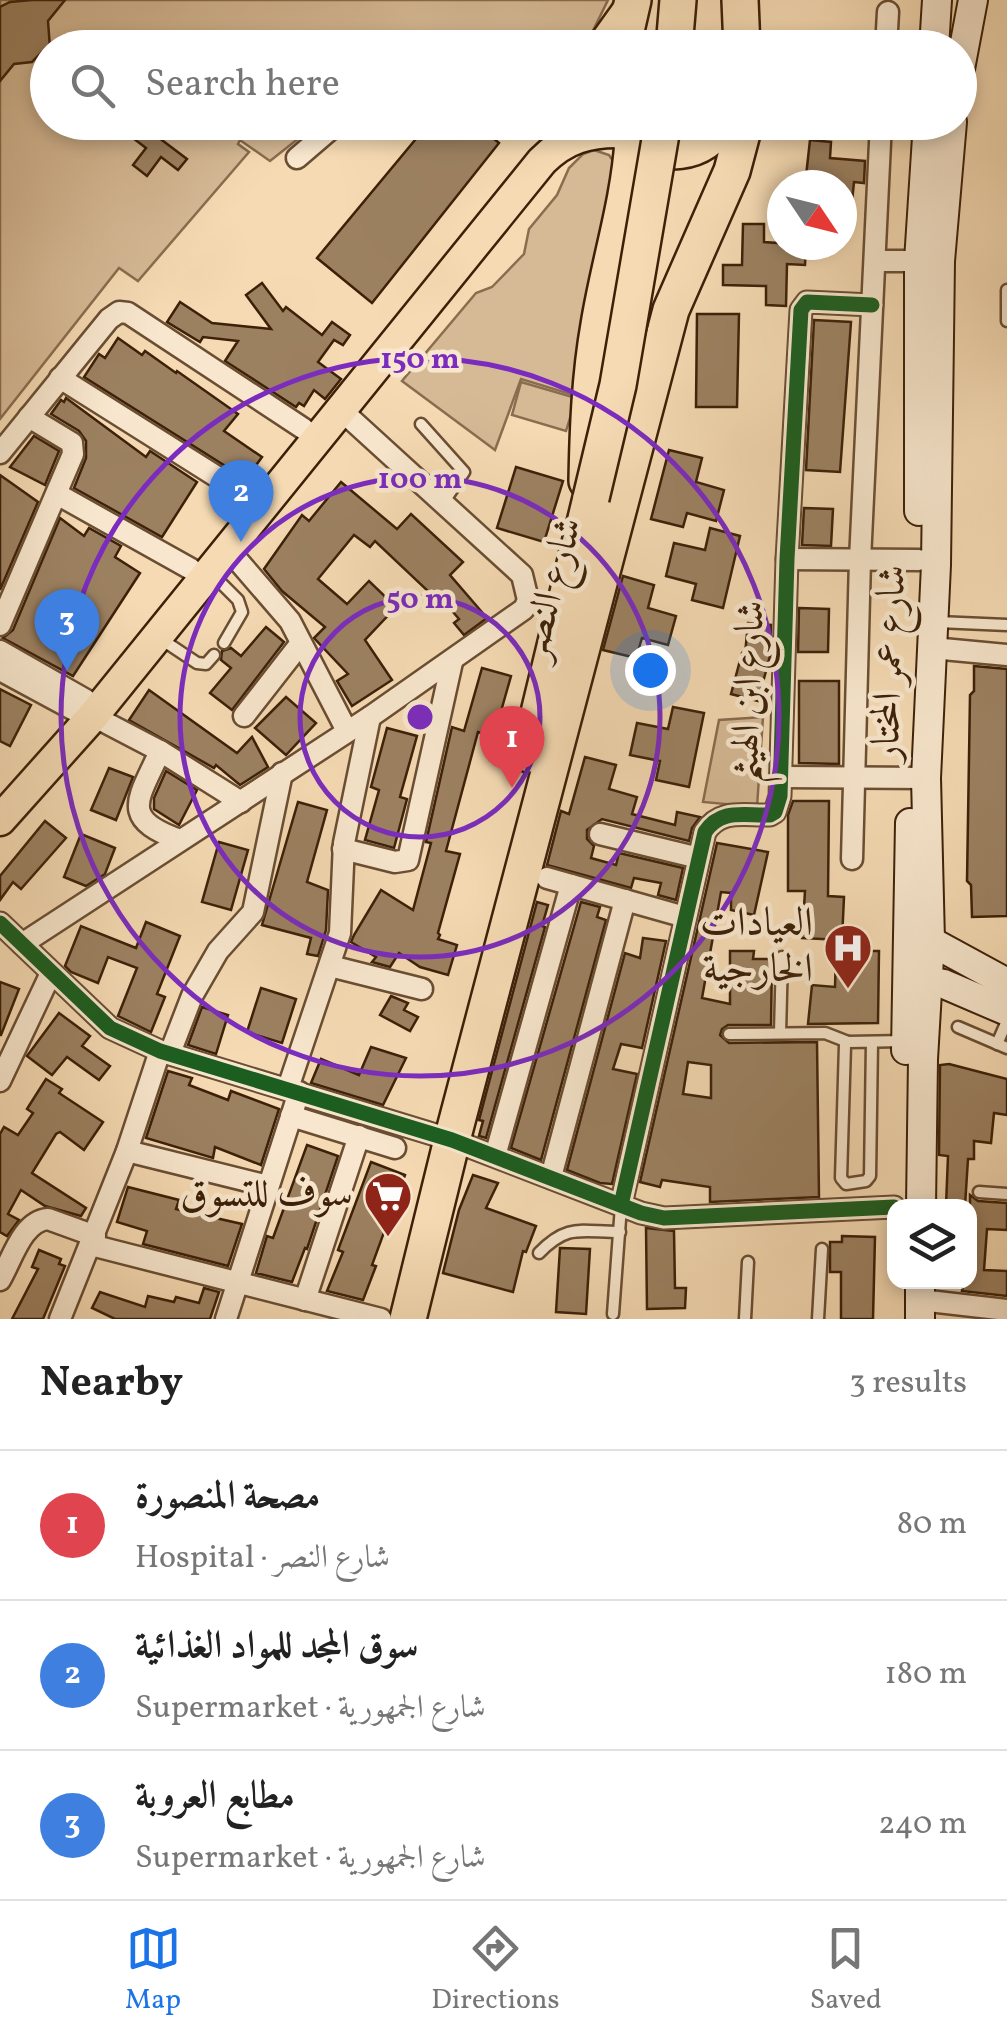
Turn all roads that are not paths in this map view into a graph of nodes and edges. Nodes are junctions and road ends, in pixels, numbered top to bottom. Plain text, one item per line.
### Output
1 (678, 0) edge
2 (740, 0) edge
3 (937, 0) edge
4 (974, 0) edge
5 (633, 2) edge
6 (888, 12) dead end
7 (614, 30) edge
8 (626, 30) edge
9 (676, 30) edge
10 (742, 30) edge
11 (887, 30) edge
12 (935, 30) edge
13 (968, 30) edge
14 (318, 140) edge
15 (538, 140) edge
16 (570, 140) edge
17 (633, 140) edge
18 (641, 140) edge
19 (708, 140) edge
20 (740, 140) edge
21 (881, 140) edge
22 (928, 140) edge
23 (949, 140) edge
24 (297, 158) dead end
25 (875, 261) junction
26 (930, 261) junction
27 (1007, 290) edge
28 (872, 305) junction
29 (1007, 321) edge
30 (60, 378) junction
31 (341, 410) junction
32 (28, 417) junction
33 (421, 424) dead end
34 (304, 429) junction
35 (0, 453) edge
36 (57, 494) junction
37 (250, 497) junction
38 (444, 503) junction
39 (787, 559) junction
40 (860, 560) junction
41 (919, 560) junction
42 (209, 563) junction
43 (0, 624) edge
44 (1007, 625) edge
45 (933, 635) junction
46 (156, 636) junction
47 (224, 643) dead end
48 (301, 644) junction
49 (0, 650) edge
50 (214, 655) dead end
51 (1007, 655) edge
52 (452, 662) junction
53 (0, 670) edge
54 (85, 709) junction
55 (244, 716) dead end
56 (370, 717) junction
57 (347, 731) junction
58 (160, 750) junction
59 (282, 772) junction
60 (783, 777) junction
61 (856, 778) junction
62 (918, 778) junction
63 (0, 801) edge
64 (241, 802) junction
65 (0, 820) edge
66 (600, 834) dead end
67 (180, 840) junction
68 (343, 849) junction
69 (699, 858) junction
70 (852, 859) dead end
71 (547, 878) dead end
72 (571, 885) junction
73 (625, 900) junction
74 (685, 917) junction
75 (0, 923) edge
76 (930, 941) junction
77 (22, 944) junction
78 (782, 957) dead end
79 (330, 966) junction
80 (51, 973) junction
81 (917, 978) junction
82 (1007, 983) edge
83 (422, 990) dead end
84 (1007, 1011) edge
85 (1007, 1021) edge
86 (958, 1027) dead end
87 (780, 1033) junction
88 (729, 1034) dead end
89 (906, 1041) junction
90 (848, 1042) junction
91 (872, 1042) junction
92 (1002, 1046) edge
93 (164, 1052) junction
94 (0, 1081) edge
95 (294, 1090) junction
96 (915, 1111) junction
97 (291, 1116) junction
98 (359, 1136) junction
99 (445, 1138) junction
100 (395, 1148) dead end
101 (127, 1151) junction
102 (494, 1156) junction
103 (551, 1177) junction
104 (268, 1186) junction
105 (978, 1192) dead end
106 (1007, 1194) edge
107 (903, 1199) edge
108 (921, 1199) edge
109 (621, 1205) junction
110 (887, 1207) edge
111 (620, 1232) junction
112 (93, 1240) junction
113 (822, 1249) dead end
114 (539, 1253) dead end
115 (748, 1262) dead end
116 (0, 1280) edge
117 (237, 1282) junction
118 (305, 1300) junction
119 (914, 1300) edge
120 (1007, 1310) edge
121 (613, 1314) dead end
122 (60, 1319) edge
123 (226, 1319) edge
124 (381, 1319) edge
125 (396, 1319) edge
126 (408, 1319) edge
127 (745, 1319) edge
128 (818, 1319) edge

1 - 9 highway
2 - 10 highway
3 - 12 main road
4 - 13 main road
5 - 7 main road
5 - 8 highway
6 - 11 street
14 - 24 street
15 - 34 main road
16 - 31 main road
17 - 99 highway, شارع النصر, bridge
18 - 19 highway
20 - 99 highway, شارع النصر
21 - 25 street
22 - 26 main road, شارع عمر المختار
23 - 26 main road, شارع عمر المختار
25 - 26 street
25 - 28 street
26 - 41 main road, شارع عمر المختار
26 - 45 main road, شارع عمر المختار
27 - 29 lane
28 - 39 street, شارع ابن الهيثم
28 - 40 street
30 - 32 street
30 - 34 street
30 - 37 street
31 - 38 street
31 - 42 main road
32 - 35 street
32 - 36 street
33 - 38 lane
34 - 37 main road
36 - 42 street
36 - 43 street
37 - 42 main road
38 - 52 street
39 - 40 street
39 - 60 street, شارع ابن الهيثم
40 - 41 street
40 - 61 street
41 - 62 main road, شارع عمر المختار
42 - 46 main road
42 - 47 lane
42 - 48 street
42 - 54 main road
44 - 45 lane
45 - 51 street
45 - 62 main road, شارع عمر المختار
46 - 50 lane
46 - 54 main road
48 - 55 street
48 - 57 street
49 - 54 street
52 - 56 street
52 - 68 street
53 - 54 street
54 - 58 street
54 - 63 main road
54 - 65 main road
56 - 57 street
56 - 68 street
57 - 59 street
58 - 64 street
58 - 67 street
59 - 64 street
59 - 93 street
60 - 61 street
60 - 69 street, شارع ابن الهيثم
61 - 62 street
61 - 70 street
62 - 76 main road, شارع عمر المختار
62 - 81 main road, شارع عمر المختار
64 - 67 street
66 - 69 street
67 - 77 street
68 - 79 street
69 - 74 street, شارع ابن الهيثم
71 - 72 street
72 - 73 street
72 - 102 street
73 - 74 street
73 - 103 street
74 - 109 street, شارع ابن الهيثم
75 - 77 street
76 - 81 main road, شارع عمر المختار
76 - 82 main road
77 - 80 street
78 - 87 lane
79 - 83 street
79 - 95 street
80 - 93 street
80 - 94 street
81 - 84 main road
81 - 89 main road, شارع عمر المختار
81 - 96 main road, شارع عمر المختار
85 - 92 lane
86 - 92 lane
87 - 88 lane
87 - 90 lane
89 - 91 lane
89 - 96 main road, شارع عمر المختار
90 - 91 lane
90 - 91 lane
93 - 95 street
93 - 101 street
95 - 97 street
95 - 99 street
96 - 107 main road, شارع عمر المختار
96 - 108 main road, شارع عمر المختار
97 - 98 street
97 - 104 street
98 - 100 street
98 - 118 street
99 - 102 street
99 - 125 highway, شارع النصر
99 - 126 highway, شارع النصر
101 - 104 street
101 - 112 street
102 - 103 street
103 - 109 street
104 - 117 street
105 - 106 lane
109 - 110 street
109 - 111 lane
111 - 114 lane
111 - 121 lane
112 - 116 street
112 - 117 street
112 - 122 street
113 - 128 lane
115 - 127 lane
117 - 118 street
117 - 123 street
118 - 124 street
119 - 120 street

